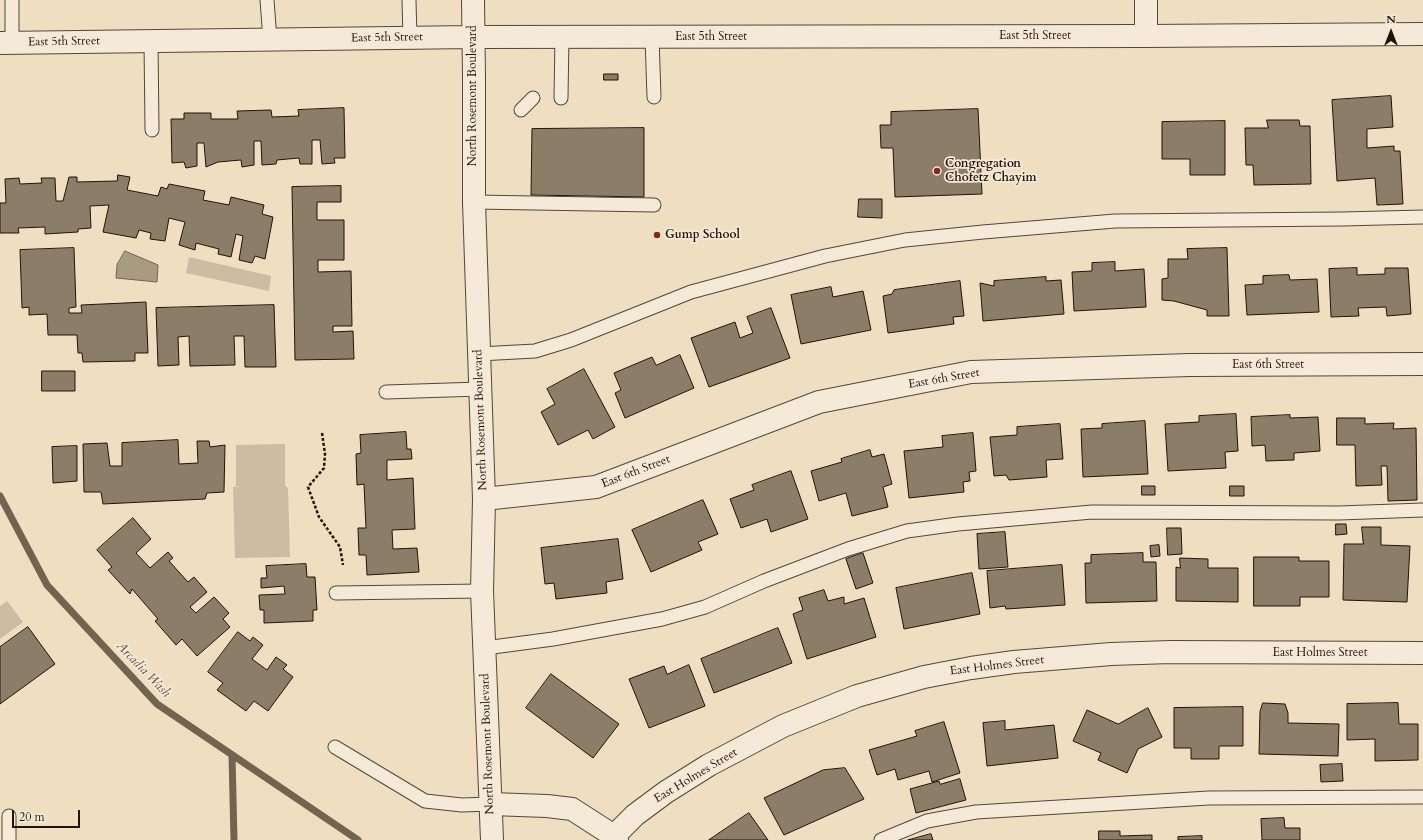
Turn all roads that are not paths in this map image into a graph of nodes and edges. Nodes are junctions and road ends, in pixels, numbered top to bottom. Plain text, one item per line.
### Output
1 (12, 0) edge
2 (267, 0) edge
3 (409, 0) edge
4 (473, 0) edge
5 (1146, 0) edge
6 (1423, 34) edge
7 (1146, 36) junction
8 (473, 37) junction
9 (562, 37) junction
10 (652, 37) junction
11 (410, 38) junction
12 (270, 40) junction
13 (151, 41) junction
14 (6, 43) edge
15 (654, 97) dead end
16 (532, 98) dead end
17 (561, 98) dead end
18 (521, 110) dead end
19 (152, 130) dead end
20 (474, 202) junction
21 (654, 205) dead end
22 (1423, 216) edge
23 (479, 354) junction
24 (1423, 364) edge
25 (480, 389) junction
26 (386, 392) dead end
27 (484, 499) junction
28 (1423, 510) edge
29 (482, 591) junction
30 (336, 593) dead end
31 (485, 648) junction
32 (1423, 653) edge
33 (335, 747) dead end
34 (1423, 797) edge
35 (491, 804) junction
36 (9, 816) dead end
37 (615, 838) edge
38 (9, 840) edge
39 (492, 840) edge
40 (881, 840) edge

1 - 14 lane
2 - 12 lane
3 - 11 lane
4 - 8 street, North Rosemont Boulevard
5 - 7 street
6 - 7 street, East 5th Street
7 - 10 street, East 5th Street
8 - 9 street, East 5th Street
8 - 11 street, East 5th Street
8 - 20 street, North Rosemont Boulevard
9 - 10 street, East 5th Street
9 - 17 lane
10 - 15 lane
11 - 12 street, East 5th Street
12 - 13 street, East 5th Street
13 - 14 street, East 5th Street
13 - 19 lane
16 - 18 lane
20 - 21 lane
20 - 23 street, North Rosemont Boulevard
22 - 23 lane
23 - 25 street, North Rosemont Boulevard
24 - 27 street, East 6th Street
25 - 26 lane
25 - 27 street, North Rosemont Boulevard
27 - 29 street, North Rosemont Boulevard
28 - 31 lane
29 - 30 lane
29 - 31 street, North Rosemont Boulevard
31 - 35 street, North Rosemont Boulevard
32 - 37 street, East Holmes Street
33 - 35 lane
34 - 40 lane
35 - 37 street
35 - 39 street, North Rosemont Boulevard
36 - 38 lane

